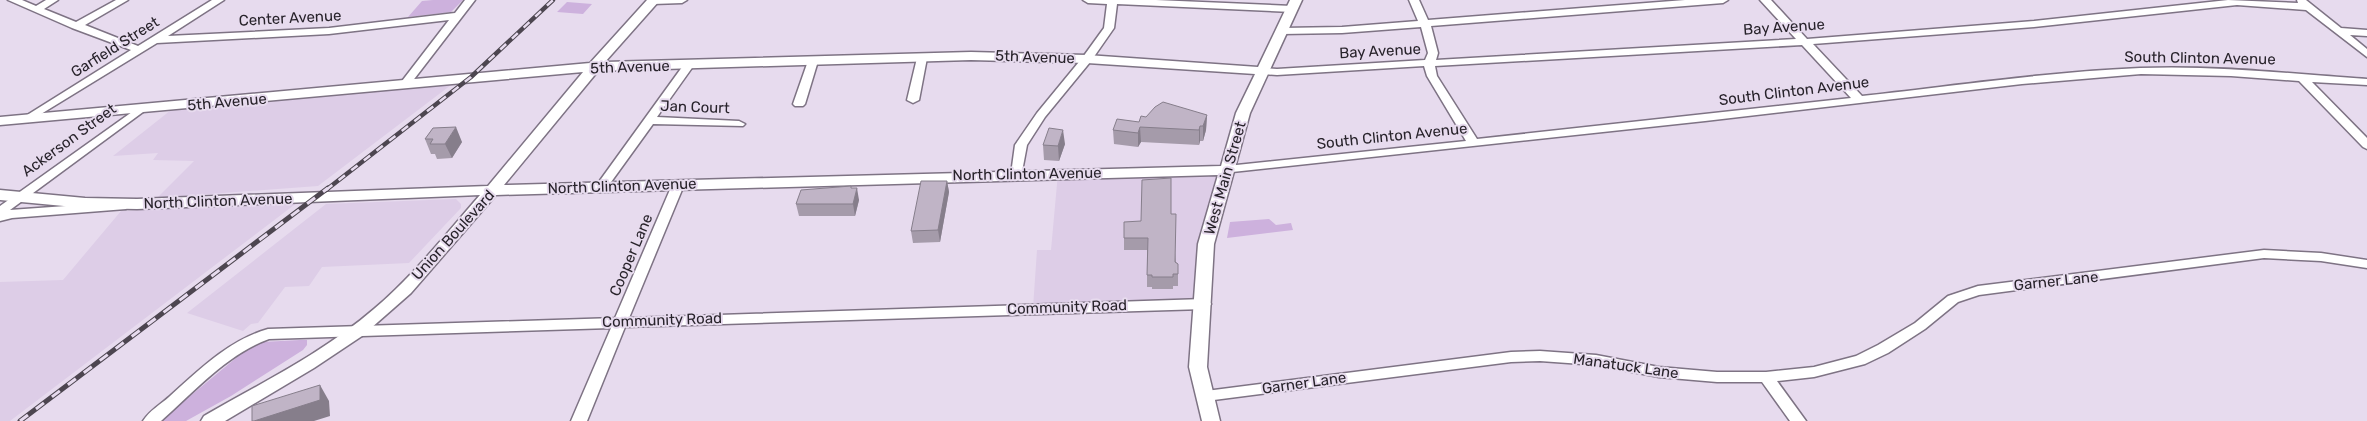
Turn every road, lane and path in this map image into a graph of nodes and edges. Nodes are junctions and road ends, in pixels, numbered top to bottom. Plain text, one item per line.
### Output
1 (13, 0) edge
2 (53, 0) edge
3 (123, 0) edge
4 (219, 0) edge
5 (470, 0) edge
6 (653, 0) edge
7 (682, 0) edge
8 (1088, 0) edge
9 (1113, 0) edge
10 (1414, 0) edge
11 (1723, 0) edge
12 (1765, 0) edge
13 (2303, 3) edge
14 (1294, 4) edge
15 (37, 9) junction
16 (456, 16) junction
17 (1425, 24) junction
18 (76, 26) junction
19 (1282, 30) junction
20 (2338, 31) junction
21 (2367, 33) edge
22 (154, 40) junction
23 (1803, 42) junction
24 (139, 50) junction
25 (2367, 54) edge
26 (922, 58) junction
27 (1087, 59) junction
28 (813, 62) junction
29 (1429, 63) junction
30 (688, 65) junction
31 (594, 68) junction
32 (1262, 71) junction
33 (2301, 77) junction
34 (2367, 82) edge
35 (404, 85) junction
36 (913, 100) dead end
37 (1859, 100) junction
38 (799, 104) dead end
39 (139, 110) junction
40 (28, 119) junction
41 (649, 120) junction
42 (0, 122) edge
43 (739, 124) dead end
44 (1473, 143) junction
45 (2367, 145) edge
46 (1227, 170) junction
47 (1017, 174) junction
48 (678, 185) junction
49 (602, 186) junction
50 (494, 190) junction
51 (0, 195) edge
52 (18, 198) junction
53 (136, 204) junction
54 (0, 212) edge
55 (0, 217) edge
56 (2367, 264) edge
57 (1204, 304) junction
58 (620, 322) junction
59 (357, 330) junction
60 (1402, 370) joint
61 (1766, 377) junction
62 (1206, 396) junction
63 (151, 421) edge
64 (210, 421) edge
65 (579, 421) edge
66 (1211, 421) edge
67 (1798, 421) edge

1 - 15 street
2 - 15 street
3 - 18 street
4 - 22 street, Garfield Street
5 - 16 street
6 - 7 street
6 - 31 main road, Union Boulevard
8 - 9 street
9 - 14 street
9 - 27 street
10 - 17 street
11 - 17 street
12 - 23 street
13 - 20 street
13 - 23 street, Bay Avenue
14 - 19 main road, West Main Street
15 - 18 street
16 - 22 street, Center Avenue
16 - 35 street
17 - 19 street
17 - 29 street
18 - 24 street
19 - 32 main road, West Main Street
20 - 21 street
20 - 25 street
22 - 24 street, Garfield Street
23 - 29 street, Bay Avenue
23 - 37 street
24 - 40 street, Garfield Street
26 - 27 main road, 5th Avenue
26 - 28 main road, 5th Avenue
26 - 36 street
27 - 32 main road, 5th Avenue
27 - 47 street
28 - 30 main road, 5th Avenue
28 - 38 street
29 - 32 street, Bay Avenue
29 - 44 street
30 - 31 main road, 5th Avenue
30 - 41 street
31 - 35 main road, 5th Avenue
31 - 50 main road, Union Boulevard
32 - 46 main road, West Main Street
33 - 34 street, South Clinton Avenue
33 - 37 street, South Clinton Avenue
33 - 45 street
35 - 39 main road, 5th Avenue
37 - 44 street, South Clinton Avenue
39 - 40 main road, 5th Avenue
39 - 52 street, Ackerson Street
40 - 42 main road, 5th Avenue
41 - 43 street, Jan Court
41 - 49 street
44 - 46 street, South Clinton Avenue
46 - 47 main road, North Clinton Avenue
46 - 57 main road, West Main Street
47 - 48 main road, North Clinton Avenue
48 - 49 main road, North Clinton Avenue
48 - 58 street, Cooper Lane
49 - 50 main road, North Clinton Avenue
50 - 53 main road, North Clinton Avenue
50 - 59 main road, Union Boulevard
51 - 52 main road
52 - 53 main road, North Clinton Avenue
52 - 54 street, Ackerson Street
53 - 55 street
56 - 61 street, Garner Lane
57 - 58 street, Community Road
57 - 62 main road, West Main Street
58 - 59 street, Community Road
58 - 65 street, Cooper Lane
59 - 63 street, Community Road
59 - 64 main road, Union Boulevard
60 - 61 street, Manatuck Lane
60 - 62 street, Garner Lane
61 - 67 street
62 - 66 main road

